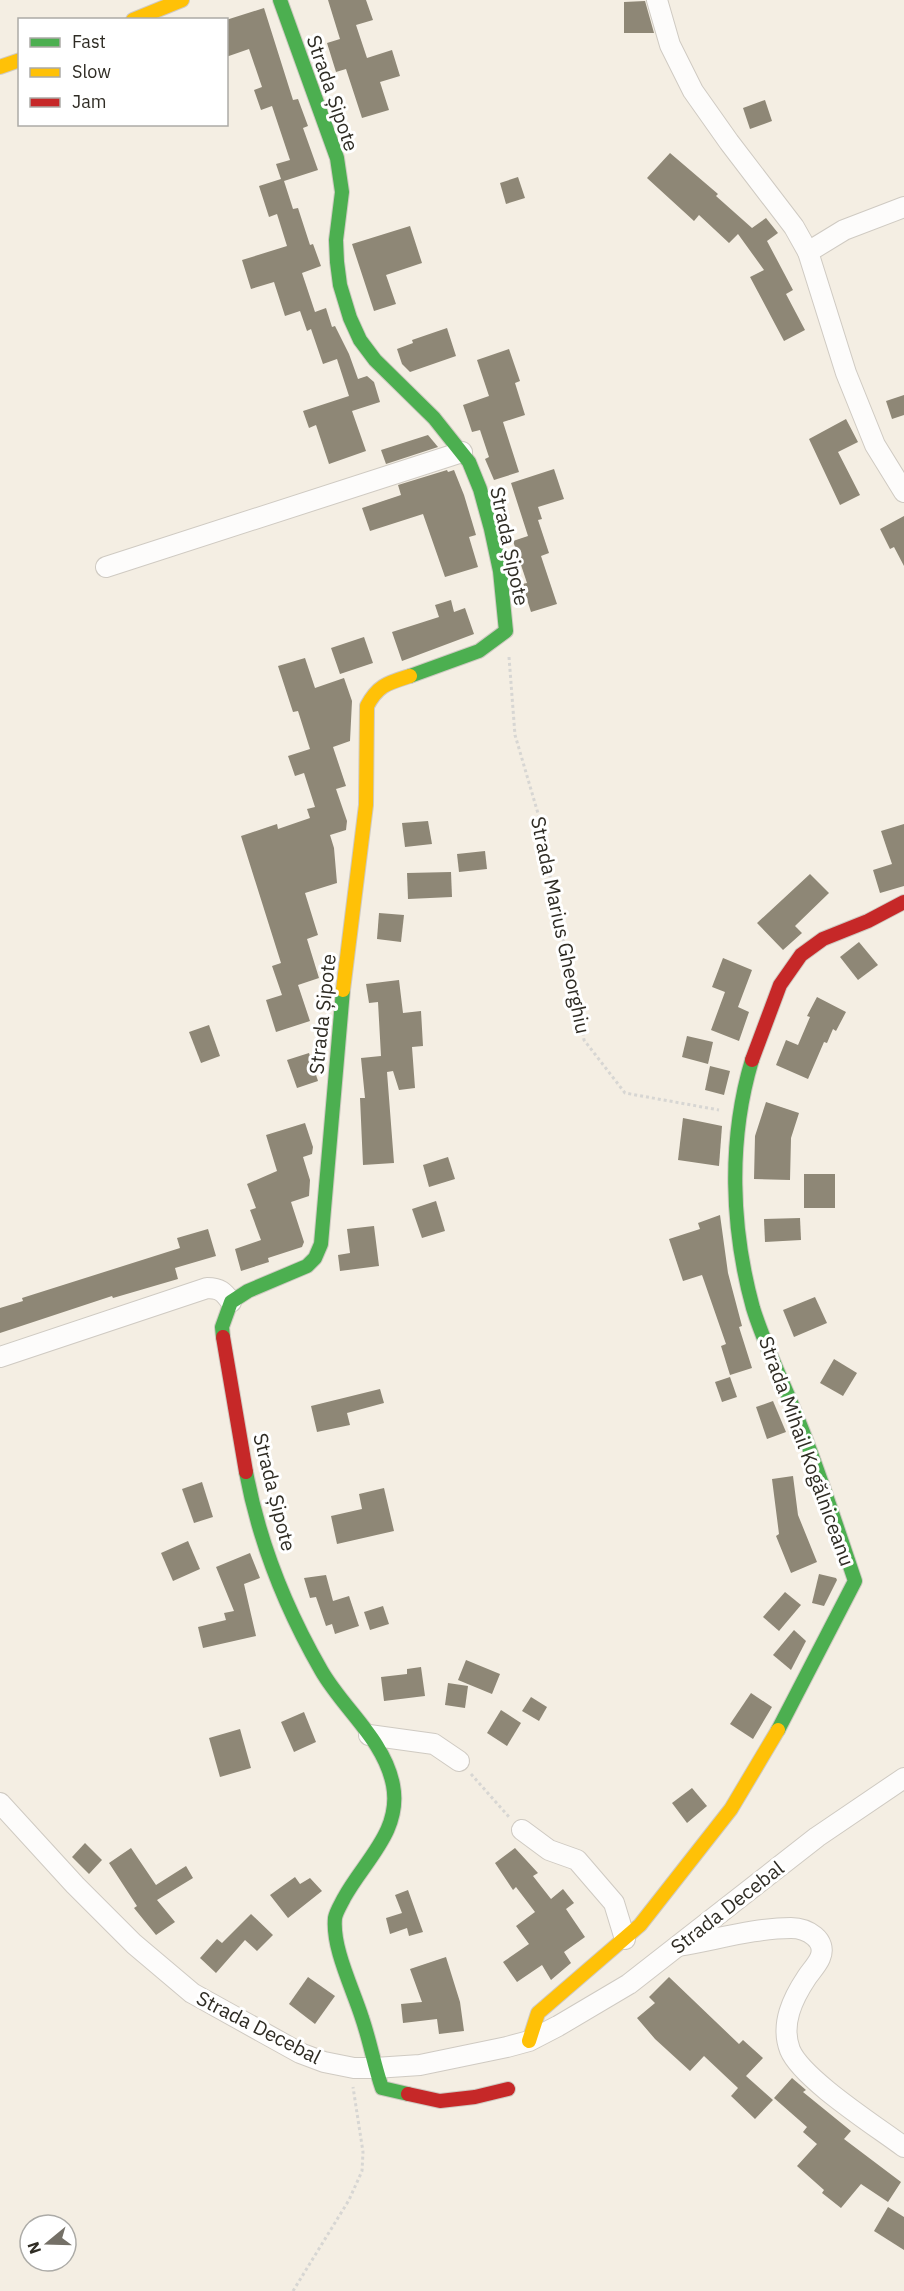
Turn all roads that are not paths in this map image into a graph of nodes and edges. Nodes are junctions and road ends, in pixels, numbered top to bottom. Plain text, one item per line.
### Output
1 (182, 0) edge
2 (280, 0) edge
3 (657, 0) edge
4 (138, 18) edge
5 (18, 61) edge
6 (0, 67) edge
7 (904, 207) edge
8 (808, 252) junction
9 (462, 452) junction
10 (904, 492) edge
11 (106, 567) dead end
12 (904, 902) edge
13 (231, 1302) junction
14 (0, 1357) edge
15 (369, 1735) junction
16 (459, 1761) road end
17 (904, 1778) edge
18 (0, 1803) edge
19 (522, 1830) road end
20 (625, 1939) junction
21 (676, 1947) junction
22 (529, 2041) junction
23 (375, 2068) junction
24 (508, 2089) dead end
25 (904, 2147) edge

1 - 4 street
2 - 9 street, Strada Șipote
3 - 8 street
5 - 6 street
7 - 8 street
8 - 10 street
9 - 11 street
9 - 13 street, Strada Șipote
12 - 20 street, Strada Mihail Kogălniceanu
13 - 14 street
13 - 15 street, Strada Șipote
15 - 16 street
15 - 23 street, Strada Șipote
17 - 21 street, Strada Decebal
18 - 23 street, Strada Decebal
19 - 20 street
20 - 22 street, Strada Mihail Kogălniceanu
21 - 22 street, Strada Decebal
21 - 25 street
22 - 23 street, Strada Decebal
23 - 24 street

